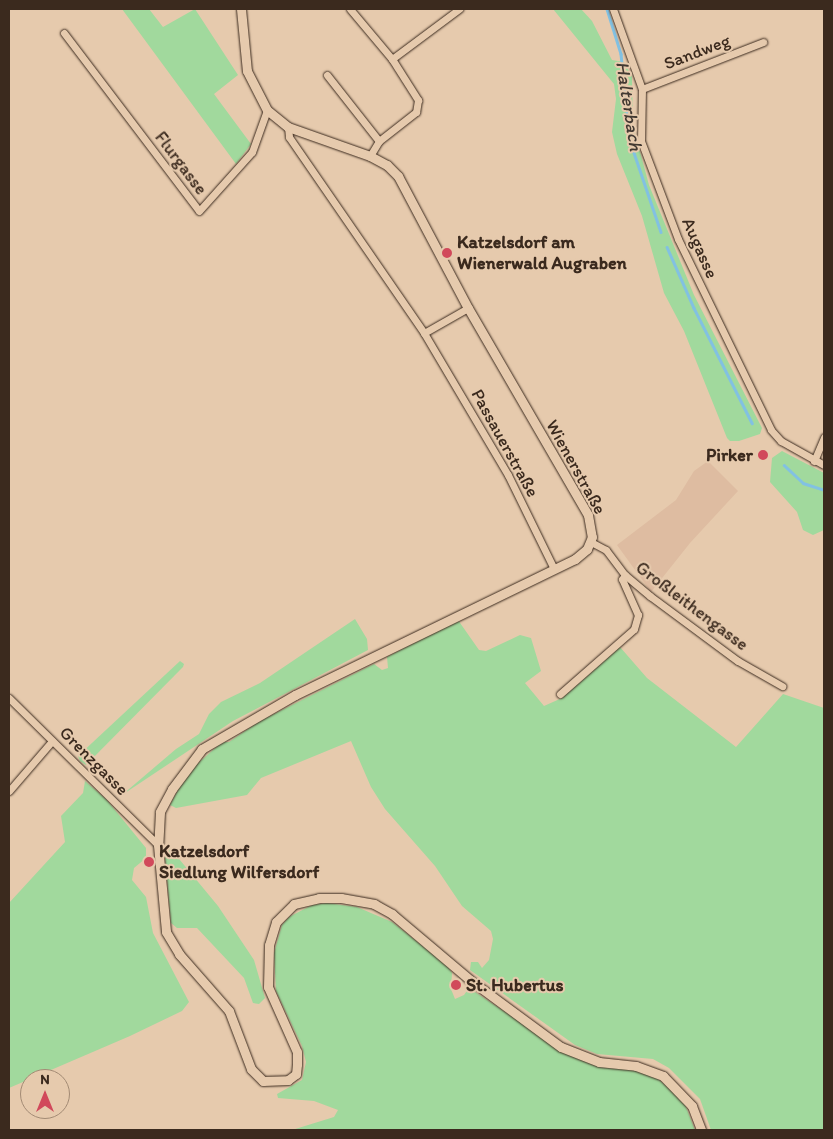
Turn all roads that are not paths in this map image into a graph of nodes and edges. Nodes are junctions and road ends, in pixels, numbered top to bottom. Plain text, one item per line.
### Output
1 (241, 9) edge
2 (350, 9) edge
3 (459, 9) edge
4 (614, 9) edge
5 (64, 33) dead end
6 (763, 42) dead end
7 (392, 59) junction
8 (327, 76) dead end
9 (642, 89) junction
10 (267, 110) junction
11 (288, 127) junction
12 (379, 141) junction
13 (370, 156) junction
14 (468, 308) junction
15 (424, 333) junction
16 (824, 437) edge
17 (814, 460) junction
18 (824, 465) edge
19 (591, 542) junction
20 (554, 569) junction
21 (625, 575) junction
22 (782, 686) dead end
23 (560, 694) dead end
24 (9, 698) edge
25 (52, 741) junction
26 (9, 791) edge
27 (158, 845) junction
28 (701, 1130) edge

1 - 10 street, Wienerstraße
2 - 7 street
3 - 7 street
4 - 9 street, Augasse
5 - 10 street, Flurgasse
6 - 9 street, Sandweg
7 - 12 street
8 - 12 street
9 - 17 street, Augasse
10 - 11 street, Wienerstraße
11 - 13 street, Wienerstraße
11 - 15 street, Passauerstraße
12 - 13 street
13 - 14 street, Wienerstraße
14 - 15 street
14 - 19 street, Wienerstraße
15 - 20 street, Passauerstraße
16 - 17 street
17 - 18 street, Augasse
19 - 20 street, Wienerstraße
19 - 21 street, Großleithengasse
20 - 27 street, Wienerstraße
21 - 22 street, Großleithengasse
21 - 23 street
24 - 25 street, Grenzgasse
25 - 26 street
25 - 27 street, Grenzgasse
27 - 28 street, Wienerstraße

